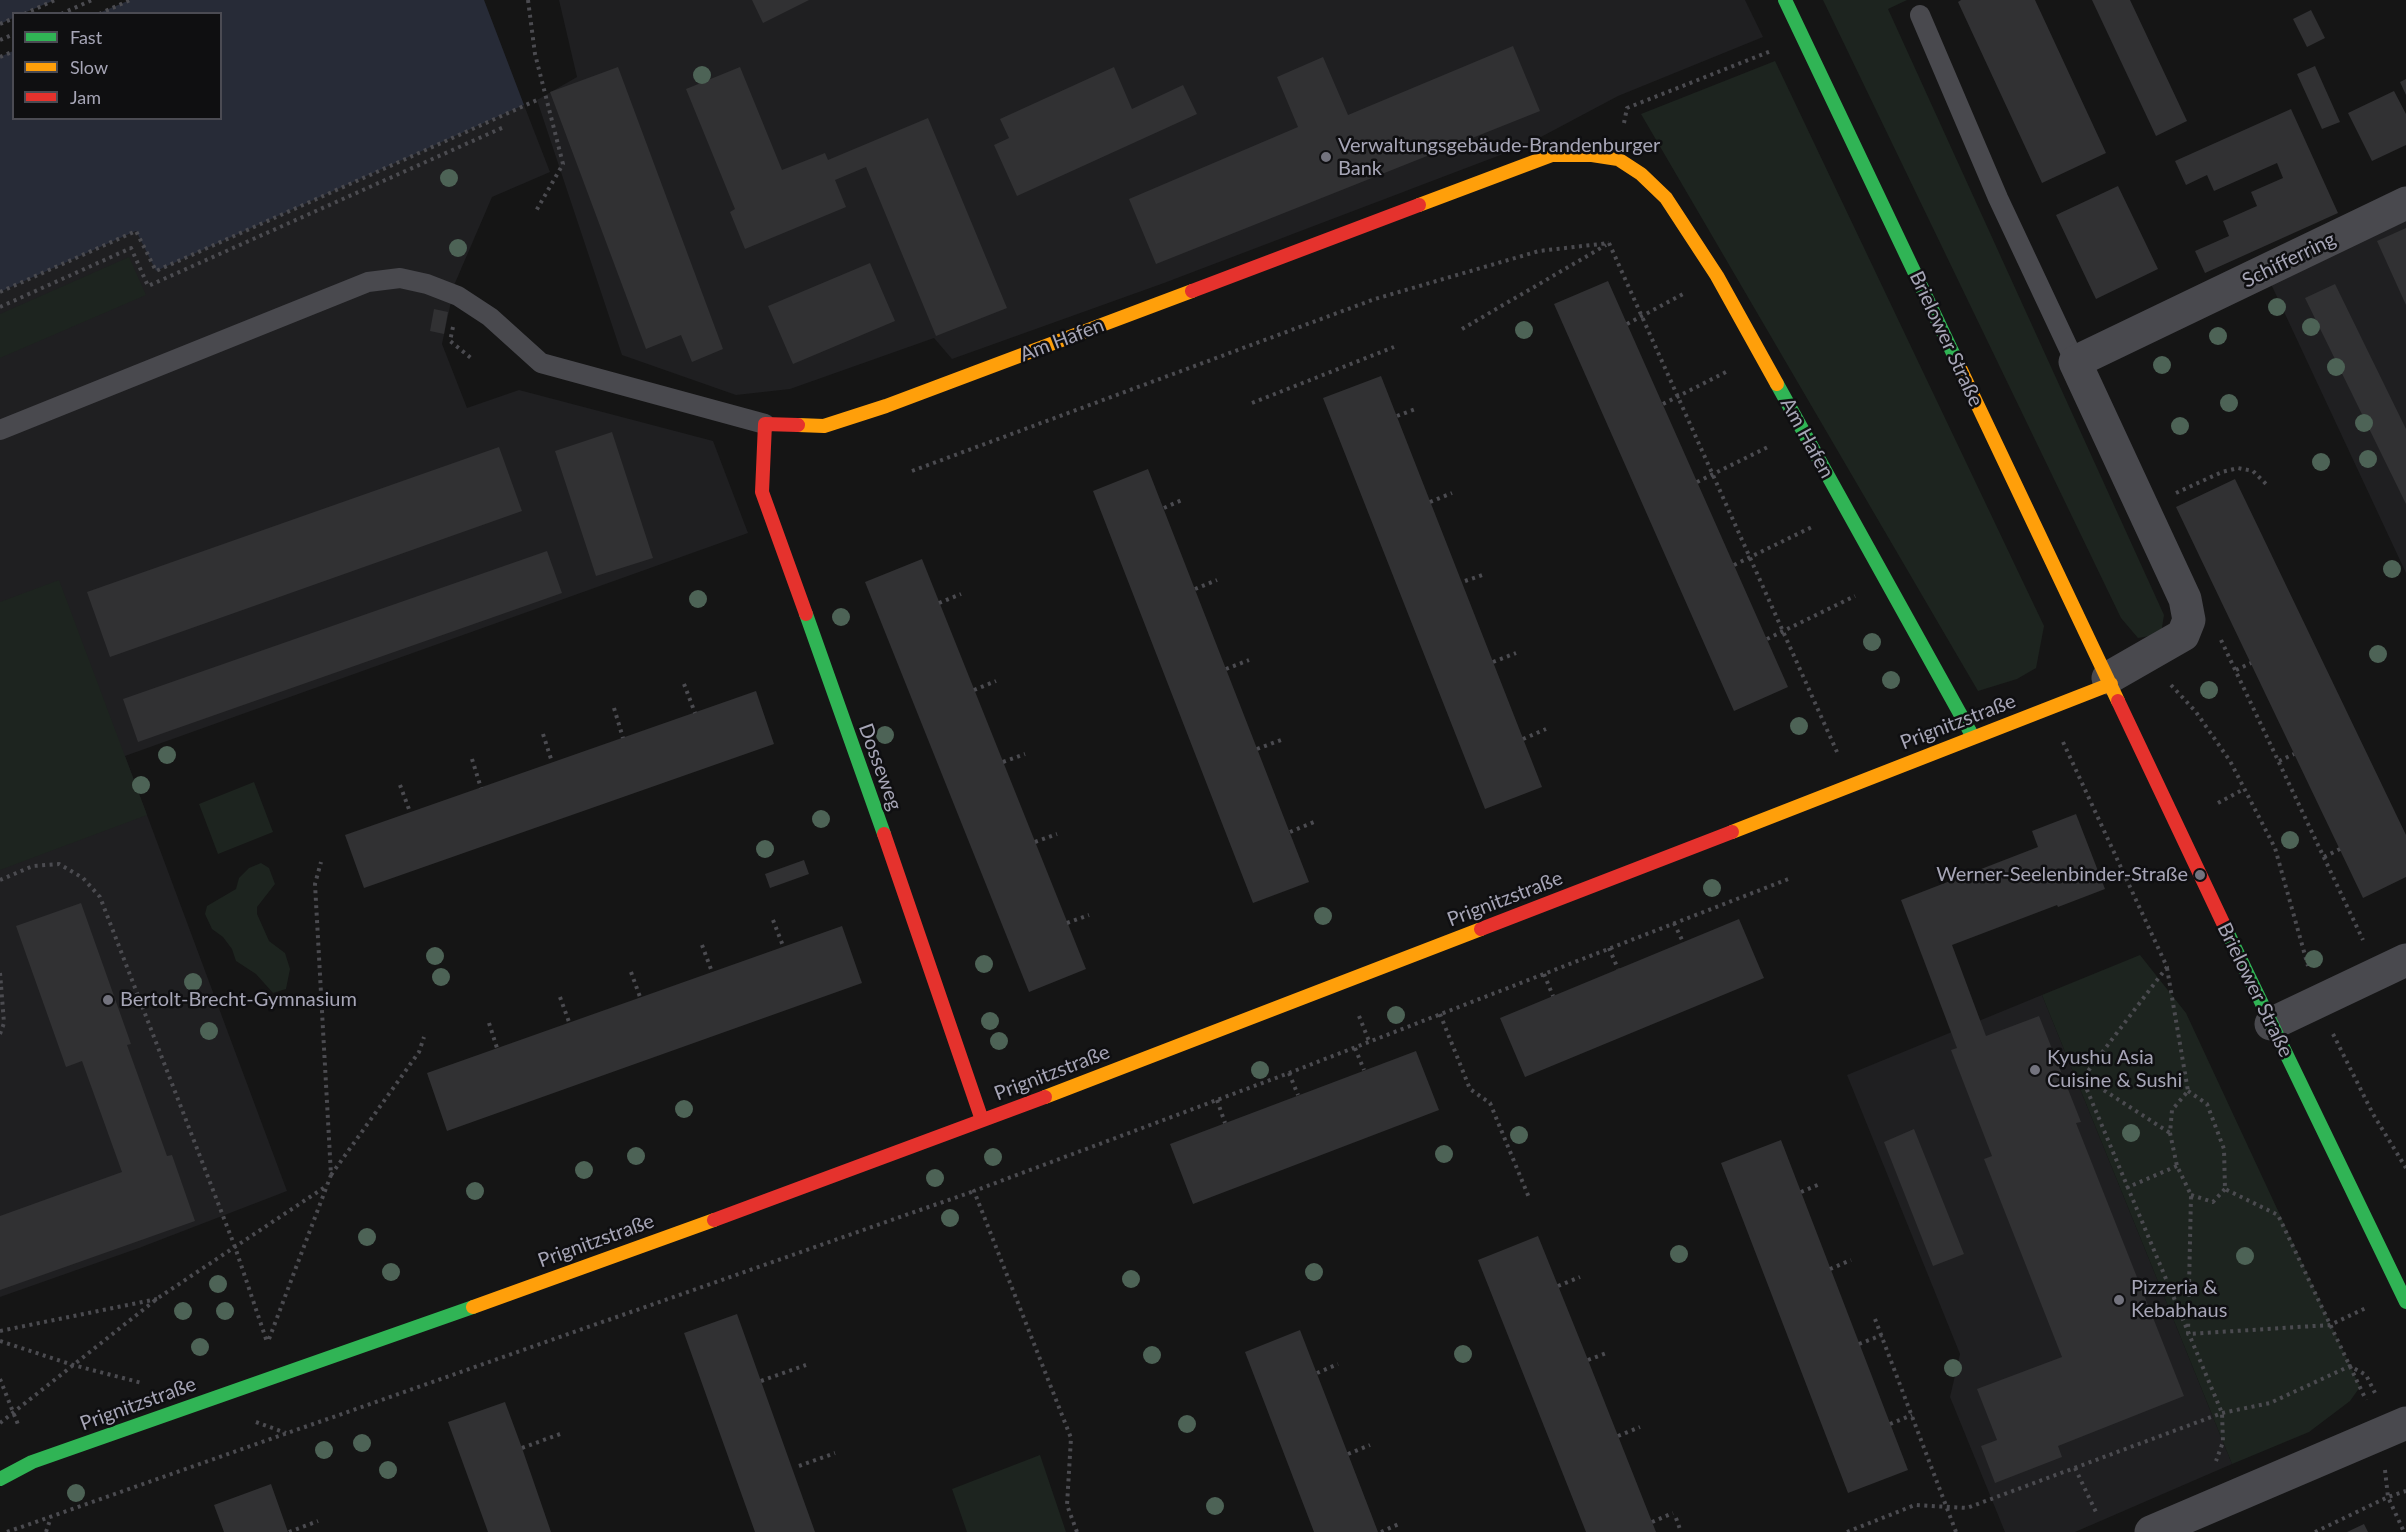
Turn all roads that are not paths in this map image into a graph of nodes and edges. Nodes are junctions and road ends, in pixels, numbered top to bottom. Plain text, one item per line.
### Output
1 (1785, 0) edge
2 (1920, 15) dead end
3 (2406, 203) edge
4 (2075, 362) junction
5 (765, 424) junction
6 (0, 430) edge
7 (2109, 681) junction
8 (1973, 737) junction
9 (2392, 966) edge
10 (2271, 1024) junction
11 (982, 1120) junction
12 (2403, 1296) edge
13 (2406, 1423) edge
14 (0, 1479) edge
15 (2151, 1532) edge

1 - 7 street, Brielower Straße
2 - 4 lane
3 - 4 street, Schifferring
4 - 7 street
5 - 6 lane, Am Hafen
5 - 8 street, Am Hafen
5 - 11 street, Dosseweg
7 - 8 street, Prignitzstraße
7 - 10 street, Brielower Straße
8 - 11 street, Prignitzstraße
9 - 10 street
10 - 12 street, Brielower Straße
11 - 14 street, Prignitzstraße
13 - 15 street

